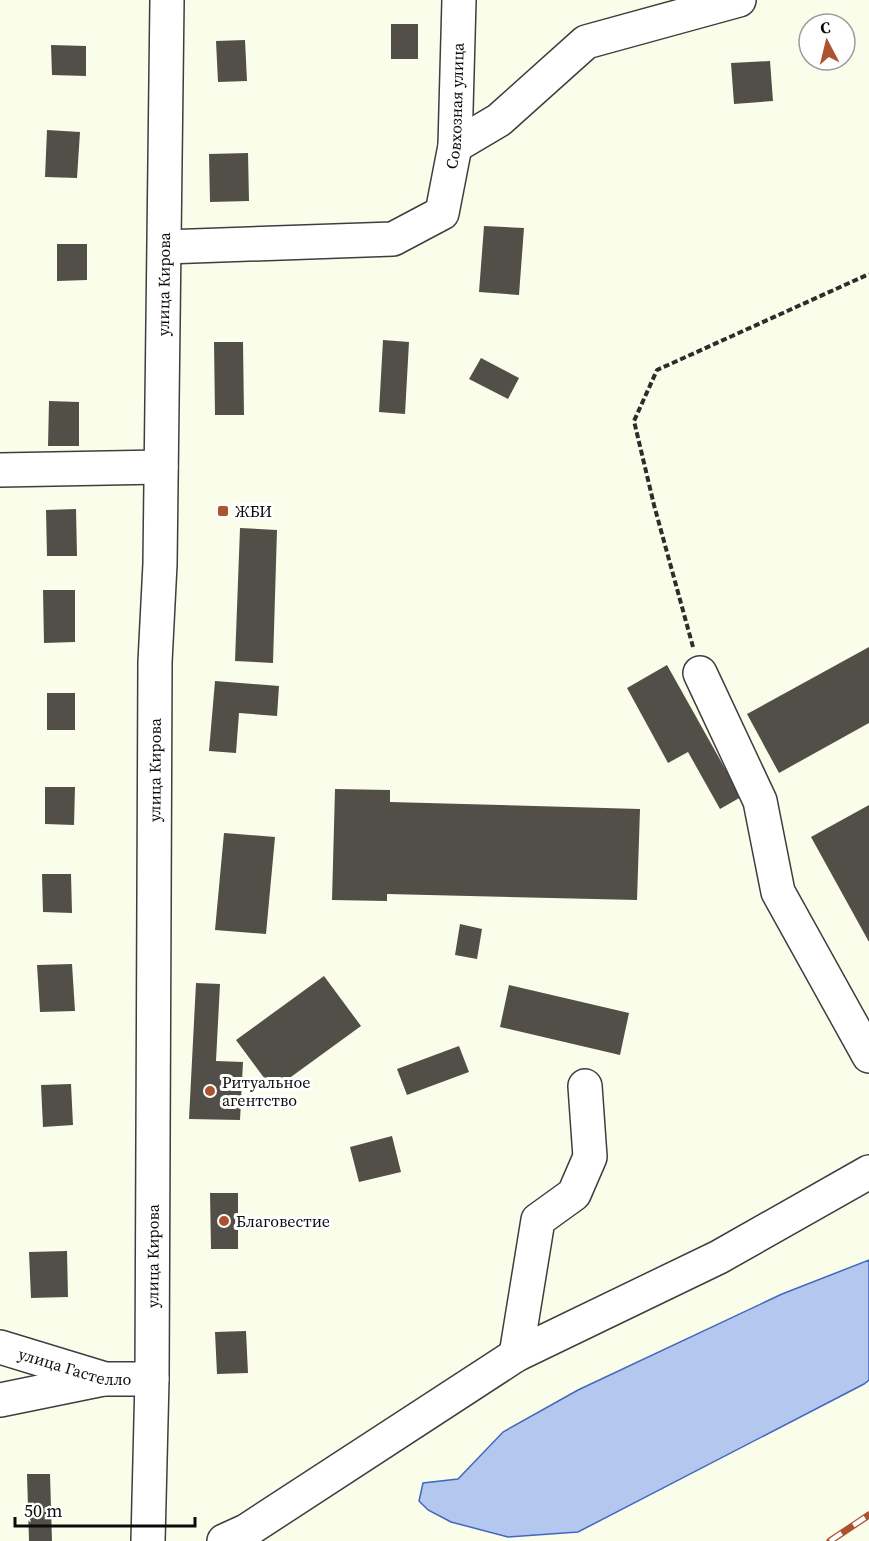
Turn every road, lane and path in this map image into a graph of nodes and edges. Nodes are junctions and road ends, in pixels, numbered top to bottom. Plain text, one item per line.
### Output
1 (167, 0) edge
2 (459, 0) edge
3 (739, 0) edge
4 (455, 146) junction
5 (165, 247) junction
6 (869, 274) edge
7 (161, 467) junction
8 (0, 470) edge
9 (700, 673) joint
10 (869, 1056) edge
11 (585, 1086) dead end
12 (869, 1172) edge
13 (0, 1347) edge
14 (516, 1355) junction
15 (105, 1379) junction
16 (152, 1379) junction
17 (0, 1400) edge
18 (148, 1541) edge
19 (224, 1541) edge

1 - 5 street, улица Кирова
2 - 4 street, Совхозная улица
3 - 4 street
4 - 5 street, Совхозная улица
5 - 7 street, улица Кирова
6 - 9 path
7 - 8 street
7 - 16 street, улица Кирова
9 - 10 street
11 - 14 street
12 - 14 street
13 - 15 street, улица Гастелло
14 - 19 street
15 - 16 street, улица Гастелло
15 - 17 street
16 - 18 street, улица Кирова

